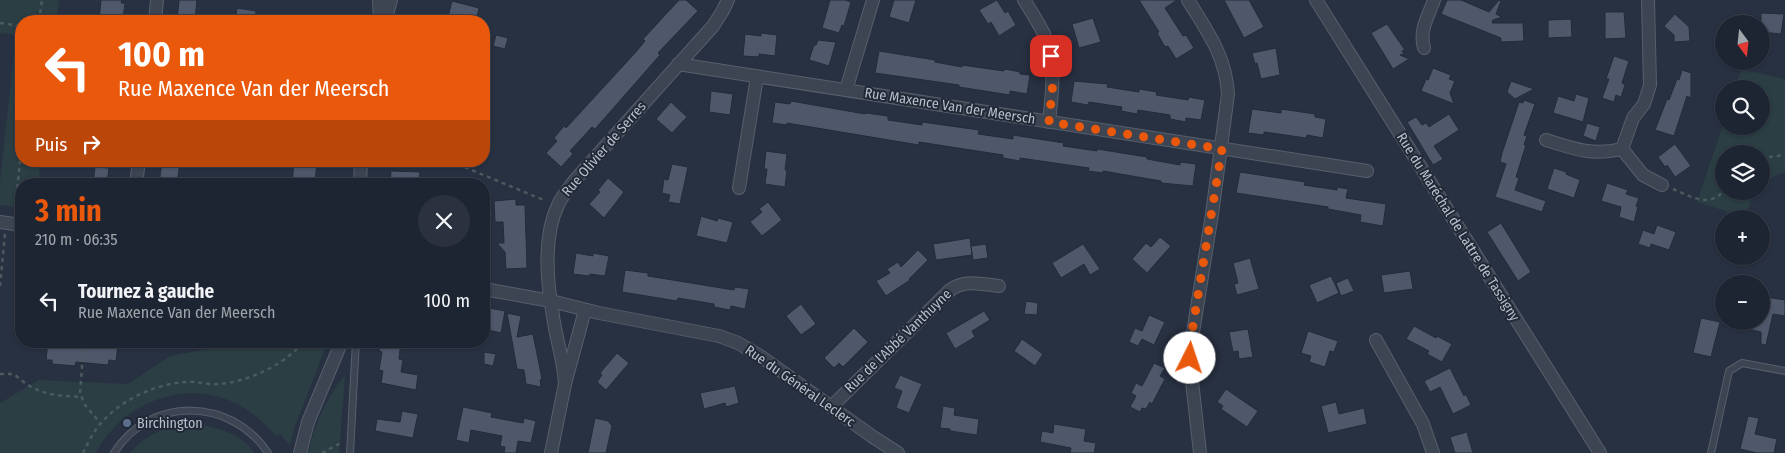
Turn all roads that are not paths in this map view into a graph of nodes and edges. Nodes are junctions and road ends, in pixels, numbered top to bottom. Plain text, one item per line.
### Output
1 (157, 0) edge
2 (380, 0) edge
3 (390, 0) edge
4 (728, 0) edge
5 (873, 0) edge
6 (1024, 0) edge
7 (1188, 0) edge
8 (1316, 0) edge
9 (1434, 0) edge
10 (1648, 0) edge
11 (156, 15) edge
12 (380, 15) edge
13 (386, 15) edge
14 (1424, 48) dead end
15 (678, 64) junction
16 (757, 77) junction
17 (846, 90) junction
18 (1049, 122) junction
19 (1546, 140) dead end
20 (1222, 149) junction
21 (1622, 149) junction
22 (1367, 171) dead end
23 (1662, 185) road end
24 (739, 188) dead end
25 (999, 286) dead end
26 (490, 290) edge
27 (551, 301) junction
28 (585, 310) junction
29 (1376, 340) dead end
30 (339, 348) edge
31 (356, 348) edge
32 (1785, 371) edge
33 (564, 384) junction
34 (831, 407) junction
35 (114, 453) edge
36 (268, 453) edge
37 (300, 453) edge
38 (350, 453) edge
39 (551, 453) edge
40 (898, 453) edge
41 (1200, 453) edge
42 (1433, 453) edge
43 (1600, 453) edge
44 (1711, 453) edge

1 - 11 street
2 - 12 street
3 - 13 street
4 - 15 street, Rue Olivier de Serres
5 - 17 street
6 - 18 street
7 - 20 street
8 - 43 street, Rue du Maréchal de Lattre de Tassigny
9 - 14 street
10 - 21 street
15 - 16 street, Rue Maxence Van der Meersch
15 - 27 street, Rue Olivier de Serres
16 - 17 street, Rue Maxence Van der Meersch
16 - 24 street
17 - 18 street, Rue Maxence Van der Meersch
18 - 20 street, Rue Maxence Van der Meersch
19 - 21 street
20 - 22 street, Rue Maxence Van der Meersch
20 - 41 street
21 - 23 street
25 - 34 street, Rue de l'Abbé Vanthuyne
26 - 27 street, Rue du Général Leclerc
27 - 28 street, Rue du Général Leclerc
27 - 33 street, Rue Olivier de Serres
28 - 33 street, Rue Olivier de Serres
28 - 34 street, Rue du Général Leclerc
29 - 42 street
30 - 37 street
31 - 38 lane
32 - 44 lane
33 - 39 street, Rue Olivier de Serres
34 - 40 street, Rue du Général Leclerc
35 - 36 lane

